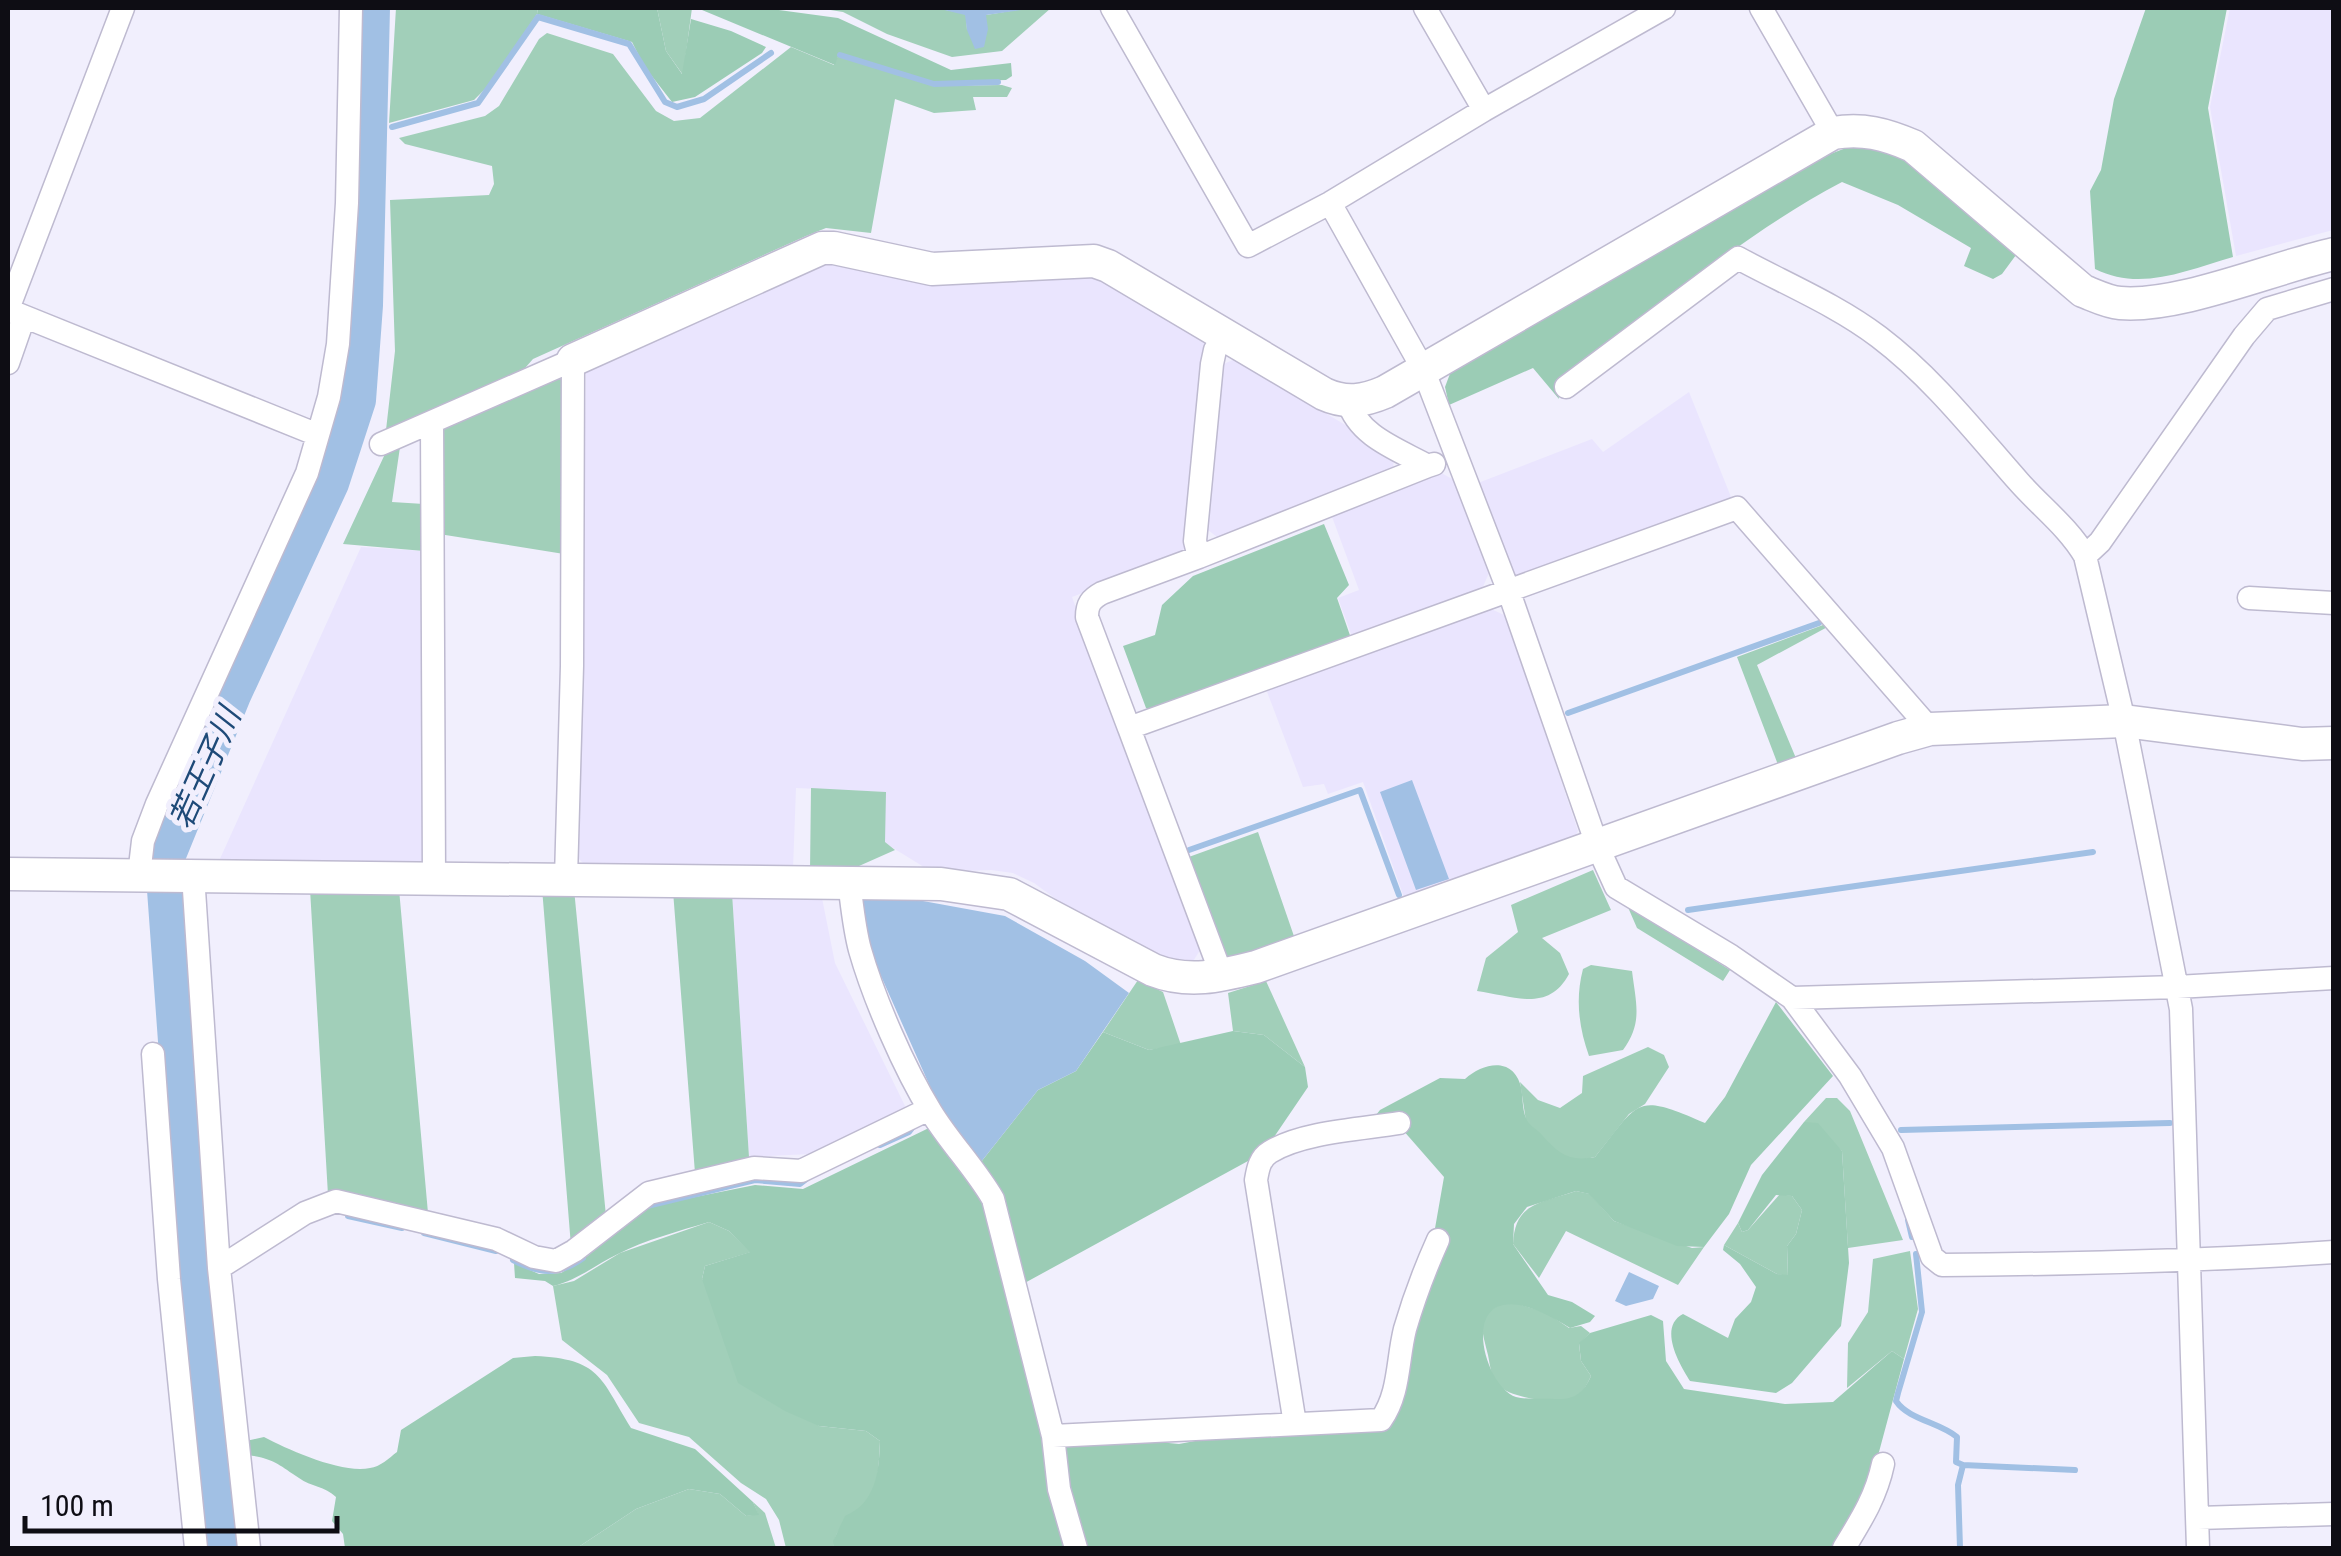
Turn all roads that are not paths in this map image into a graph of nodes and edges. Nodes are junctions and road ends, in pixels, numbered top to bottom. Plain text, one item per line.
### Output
1 (123, 8) edge
2 (351, 8) edge
3 (1112, 8) edge
4 (1425, 8) edge
5 (1664, 8) edge
6 (1761, 8) edge
7 (1484, 110) junction
8 (1833, 133) junction
9 (1330, 204) junction
10 (2334, 254) edge
11 (2334, 289) edge
12 (13, 312) edge
13 (1225, 336) junction
14 (573, 360) junction
15 (8, 363) edge
16 (1424, 369) junction
17 (1566, 387) dead end
18 (1348, 401) junction
19 (432, 422) junction
20 (318, 435) junction
21 (381, 444) dead end
22 (1456, 456) junction
23 (1428, 466) junction
24 (2086, 556) junction
25 (1199, 557) junction
26 (1509, 592) junction
27 (2248, 598) dead end
28 (2334, 603) edge
29 (2124, 722) junction
30 (1129, 728) junction
31 (1930, 729) junction
32 (2334, 743) edge
33 (1597, 845) junction
34 (8, 874) edge
35 (143, 875) junction
36 (190, 875) junction
37 (434, 877) junction
38 (566, 878) junction
39 (849, 882) junction
40 (1222, 976) junction
41 (2334, 978) edge
42 (2177, 987) junction
43 (1792, 998) junction
44 (153, 1054) dead end
45 (929, 1109) junction
46 (1398, 1123) dead end
47 (1438, 1240) dead end
48 (2334, 1252) edge
49 (2188, 1262) junction
50 (220, 1268) junction
51 (1295, 1424) junction
52 (1053, 1436) junction
53 (1883, 1464) dead end
54 (2334, 1514) edge
55 (2198, 1518) junction
56 (196, 1548) edge
57 (249, 1548) edge
58 (1076, 1548) edge
59 (1844, 1548) edge
60 (2198, 1548) edge

1 - 12 street
2 - 20 street
3 - 9 street
4 - 7 street
5 - 7 street
6 - 8 street
7 - 9 street
8 - 10 street
8 - 16 street
9 - 16 street
11 - 24 street
12 - 15 street
12 - 20 street
13 - 14 street
13 - 18 street
13 - 25 street
14 - 19 street
14 - 38 street
16 - 18 street
16 - 22 street
17 - 24 street
18 - 23 street
19 - 21 street
19 - 37 street
20 - 35 street
22 - 23 street
22 - 26 street
23 - 25 street
24 - 29 street
25 - 30 street
26 - 30 street
26 - 31 street
26 - 33 street
27 - 28 street
29 - 31 street
29 - 32 street
29 - 42 street
30 - 40 street
31 - 33 street
33 - 40 street
33 - 43 street
34 - 35 street
35 - 36 street
36 - 37 street
36 - 50 street
37 - 38 street
38 - 39 street
39 - 40 street
39 - 45 street
41 - 42 street
42 - 43 street
42 - 49 street
43 - 49 street
44 - 56 street
45 - 50 street
45 - 52 street
46 - 51 street
47 - 51 street
48 - 49 street
49 - 55 street
50 - 57 street
51 - 52 street
52 - 58 street
53 - 59 street
54 - 55 street
55 - 60 street

